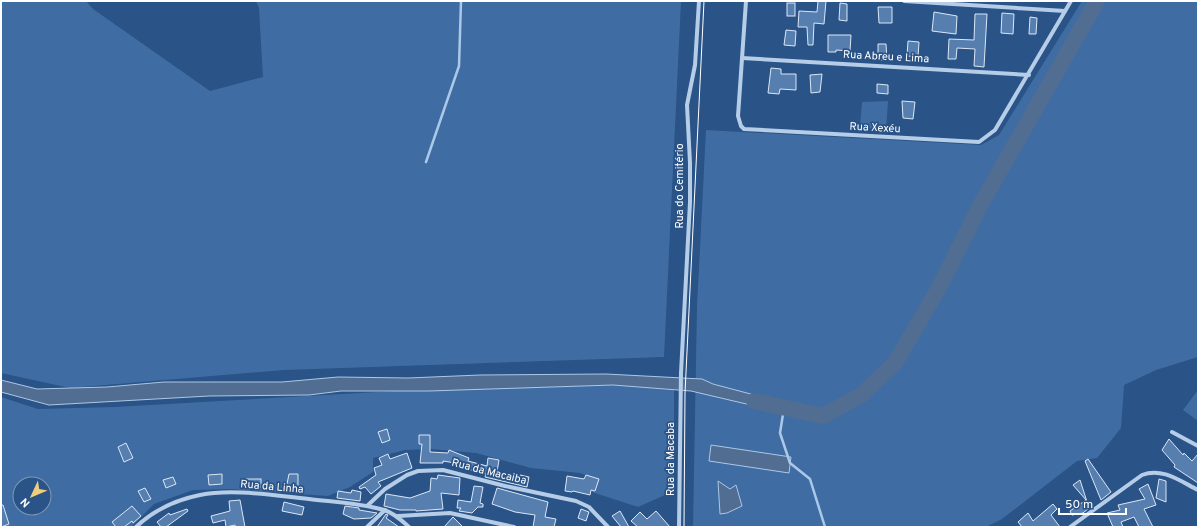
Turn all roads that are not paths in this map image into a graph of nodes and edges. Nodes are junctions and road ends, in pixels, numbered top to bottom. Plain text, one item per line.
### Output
1 (699, 1) edge
2 (746, 1) edge
3 (904, 1) edge
4 (995, 1) edge
5 (1071, 1) edge
6 (995, 7) junction
7 (1065, 11) junction
8 (742, 58) junction
9 (1029, 75) junction
10 (681, 392) joint
11 (1172, 432) dead end
12 (1198, 446) edge
13 (1198, 490) edge
14 (367, 506) junction
15 (385, 510) junction
16 (398, 516) junction
17 (136, 527) edge
18 (366, 527) edge
19 (409, 527) edge
20 (514, 527) edge
21 (608, 527) edge
22 (679, 527) edge
23 (1070, 527) edge

1 - 10 street, Rua do Cemitério
2 - 8 street
3 - 6 street
4 - 6 street
5 - 7 street
6 - 7 street
7 - 9 street
8 - 9 street, Rua Abreu e Lima
8 - 9 street, Rua Xexéu
10 - 22 street, Rua da Macaba
11 - 12 street
13 - 23 street
14 - 15 street, Rua da Linha
14 - 17 street, Rua da Linha
14 - 21 street, Rua da Macaiba
15 - 16 street, Rua da Linha
15 - 18 street
16 - 19 street, Rua da Linha
16 - 20 street

